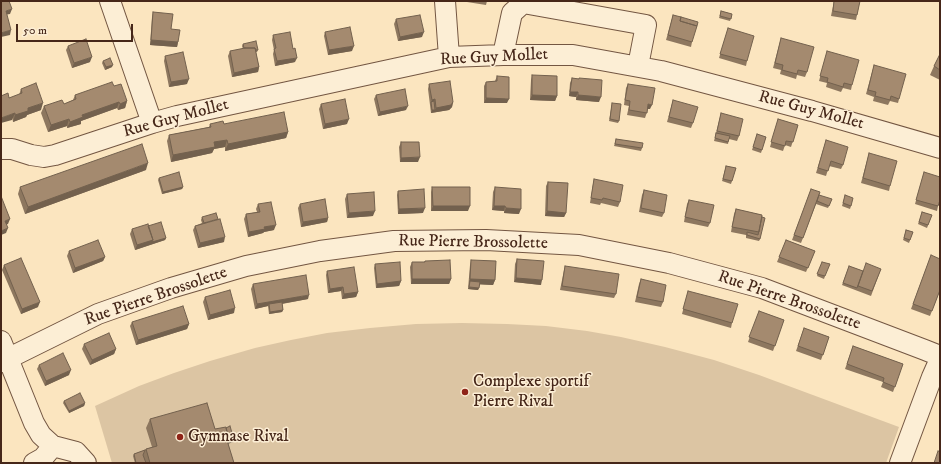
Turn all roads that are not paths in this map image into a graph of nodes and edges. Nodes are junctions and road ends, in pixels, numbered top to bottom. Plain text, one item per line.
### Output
1 (445, 1) edge
2 (113, 9) edge
3 (503, 55) junction
4 (449, 57) junction
5 (638, 66) junction
6 (152, 123) junction
7 (940, 148) edge
8 (1, 149) edge
9 (3, 354) edge
10 (940, 358) edge
11 (58, 454) edge
12 (34, 463) edge
13 (86, 463) edge
14 (900, 463) edge

1 - 4 street
2 - 6 street
3 - 4 street, Rue Guy Mollet
3 - 5 street, Rue Guy Mollet
3 - 5 street
4 - 6 street, Rue Guy Mollet
5 - 7 street, Rue Guy Mollet
6 - 8 street, Rue Guy Mollet
9 - 10 street, Rue Pierre Brossolette
9 - 11 street
10 - 14 street
11 - 12 street
11 - 13 street

